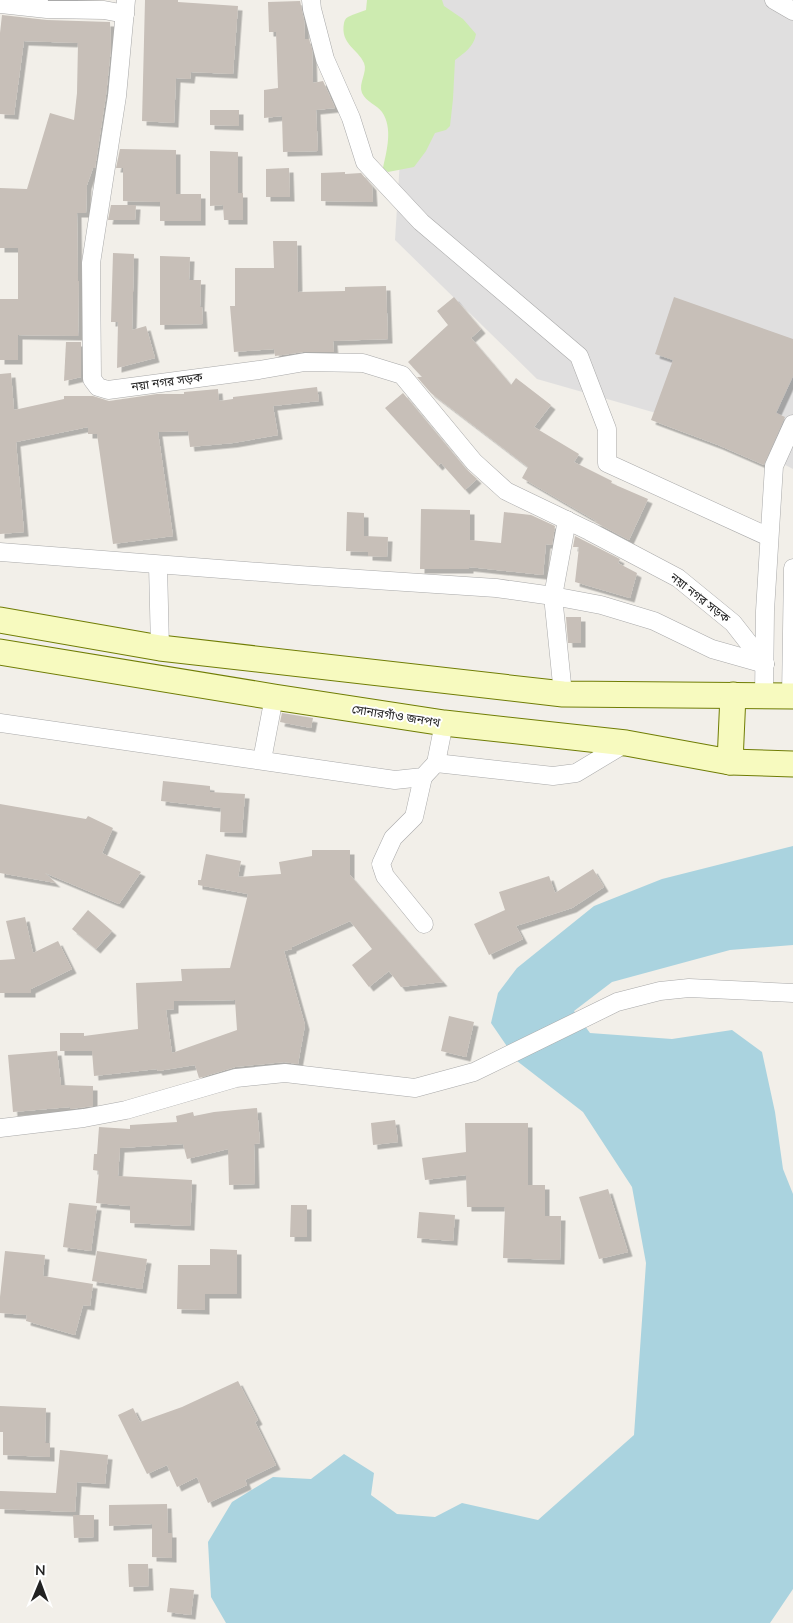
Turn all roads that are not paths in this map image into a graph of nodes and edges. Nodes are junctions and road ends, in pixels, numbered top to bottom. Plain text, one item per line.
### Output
1 (311, 0) edge
2 (774, 0) edge
3 (0, 4) edge
4 (125, 7) edge
5 (793, 11) edge
6 (793, 424) edge
7 (567, 520) junction
8 (769, 537) junction
9 (0, 552) edge
10 (158, 565) junction
11 (793, 568) edge
12 (554, 596) junction
13 (792, 613) edge
14 (0, 620) edge
15 (160, 648) junction
16 (0, 652) edge
17 (765, 664) junction
18 (563, 694) junction
19 (733, 695) junction
20 (764, 696) junction
21 (792, 696) edge
22 (274, 697) junction
23 (0, 723) edge
24 (444, 723) junction
25 (626, 743) junction
26 (262, 760) junction
27 (730, 762) junction
28 (436, 763) junction
29 (793, 764) edge
30 (423, 778) junction
31 (424, 924) dead end
32 (793, 993) edge
33 (0, 1128) edge

1 - 8 street
2 - 5 street
3 - 4 street
4 - 7 street, নয়া নগর সড়ক
6 - 8 street
7 - 12 street
7 - 17 street, নয়া নগর সড়ক
8 - 17 street
9 - 10 street
10 - 12 street
10 - 15 street
11 - 13 street
12 - 17 street
12 - 18 street
13 - 21 street
14 - 15 main road
15 - 18 main road
16 - 22 main road, সোনারগাঁও জনপথ
17 - 20 street
18 - 19 main road
19 - 20 main road
19 - 27 main road
20 - 21 main road
22 - 24 main road, সোনারগাঁও জনপথ
22 - 26 street
23 - 26 street
24 - 25 main road, সোনারগাঁও জনপথ
24 - 28 street
25 - 27 main road, সোনারগাঁও জনপথ
25 - 28 street
26 - 30 street
27 - 29 main road, সোনারগাঁও জনপথ
28 - 30 street
30 - 31 street
32 - 33 street

